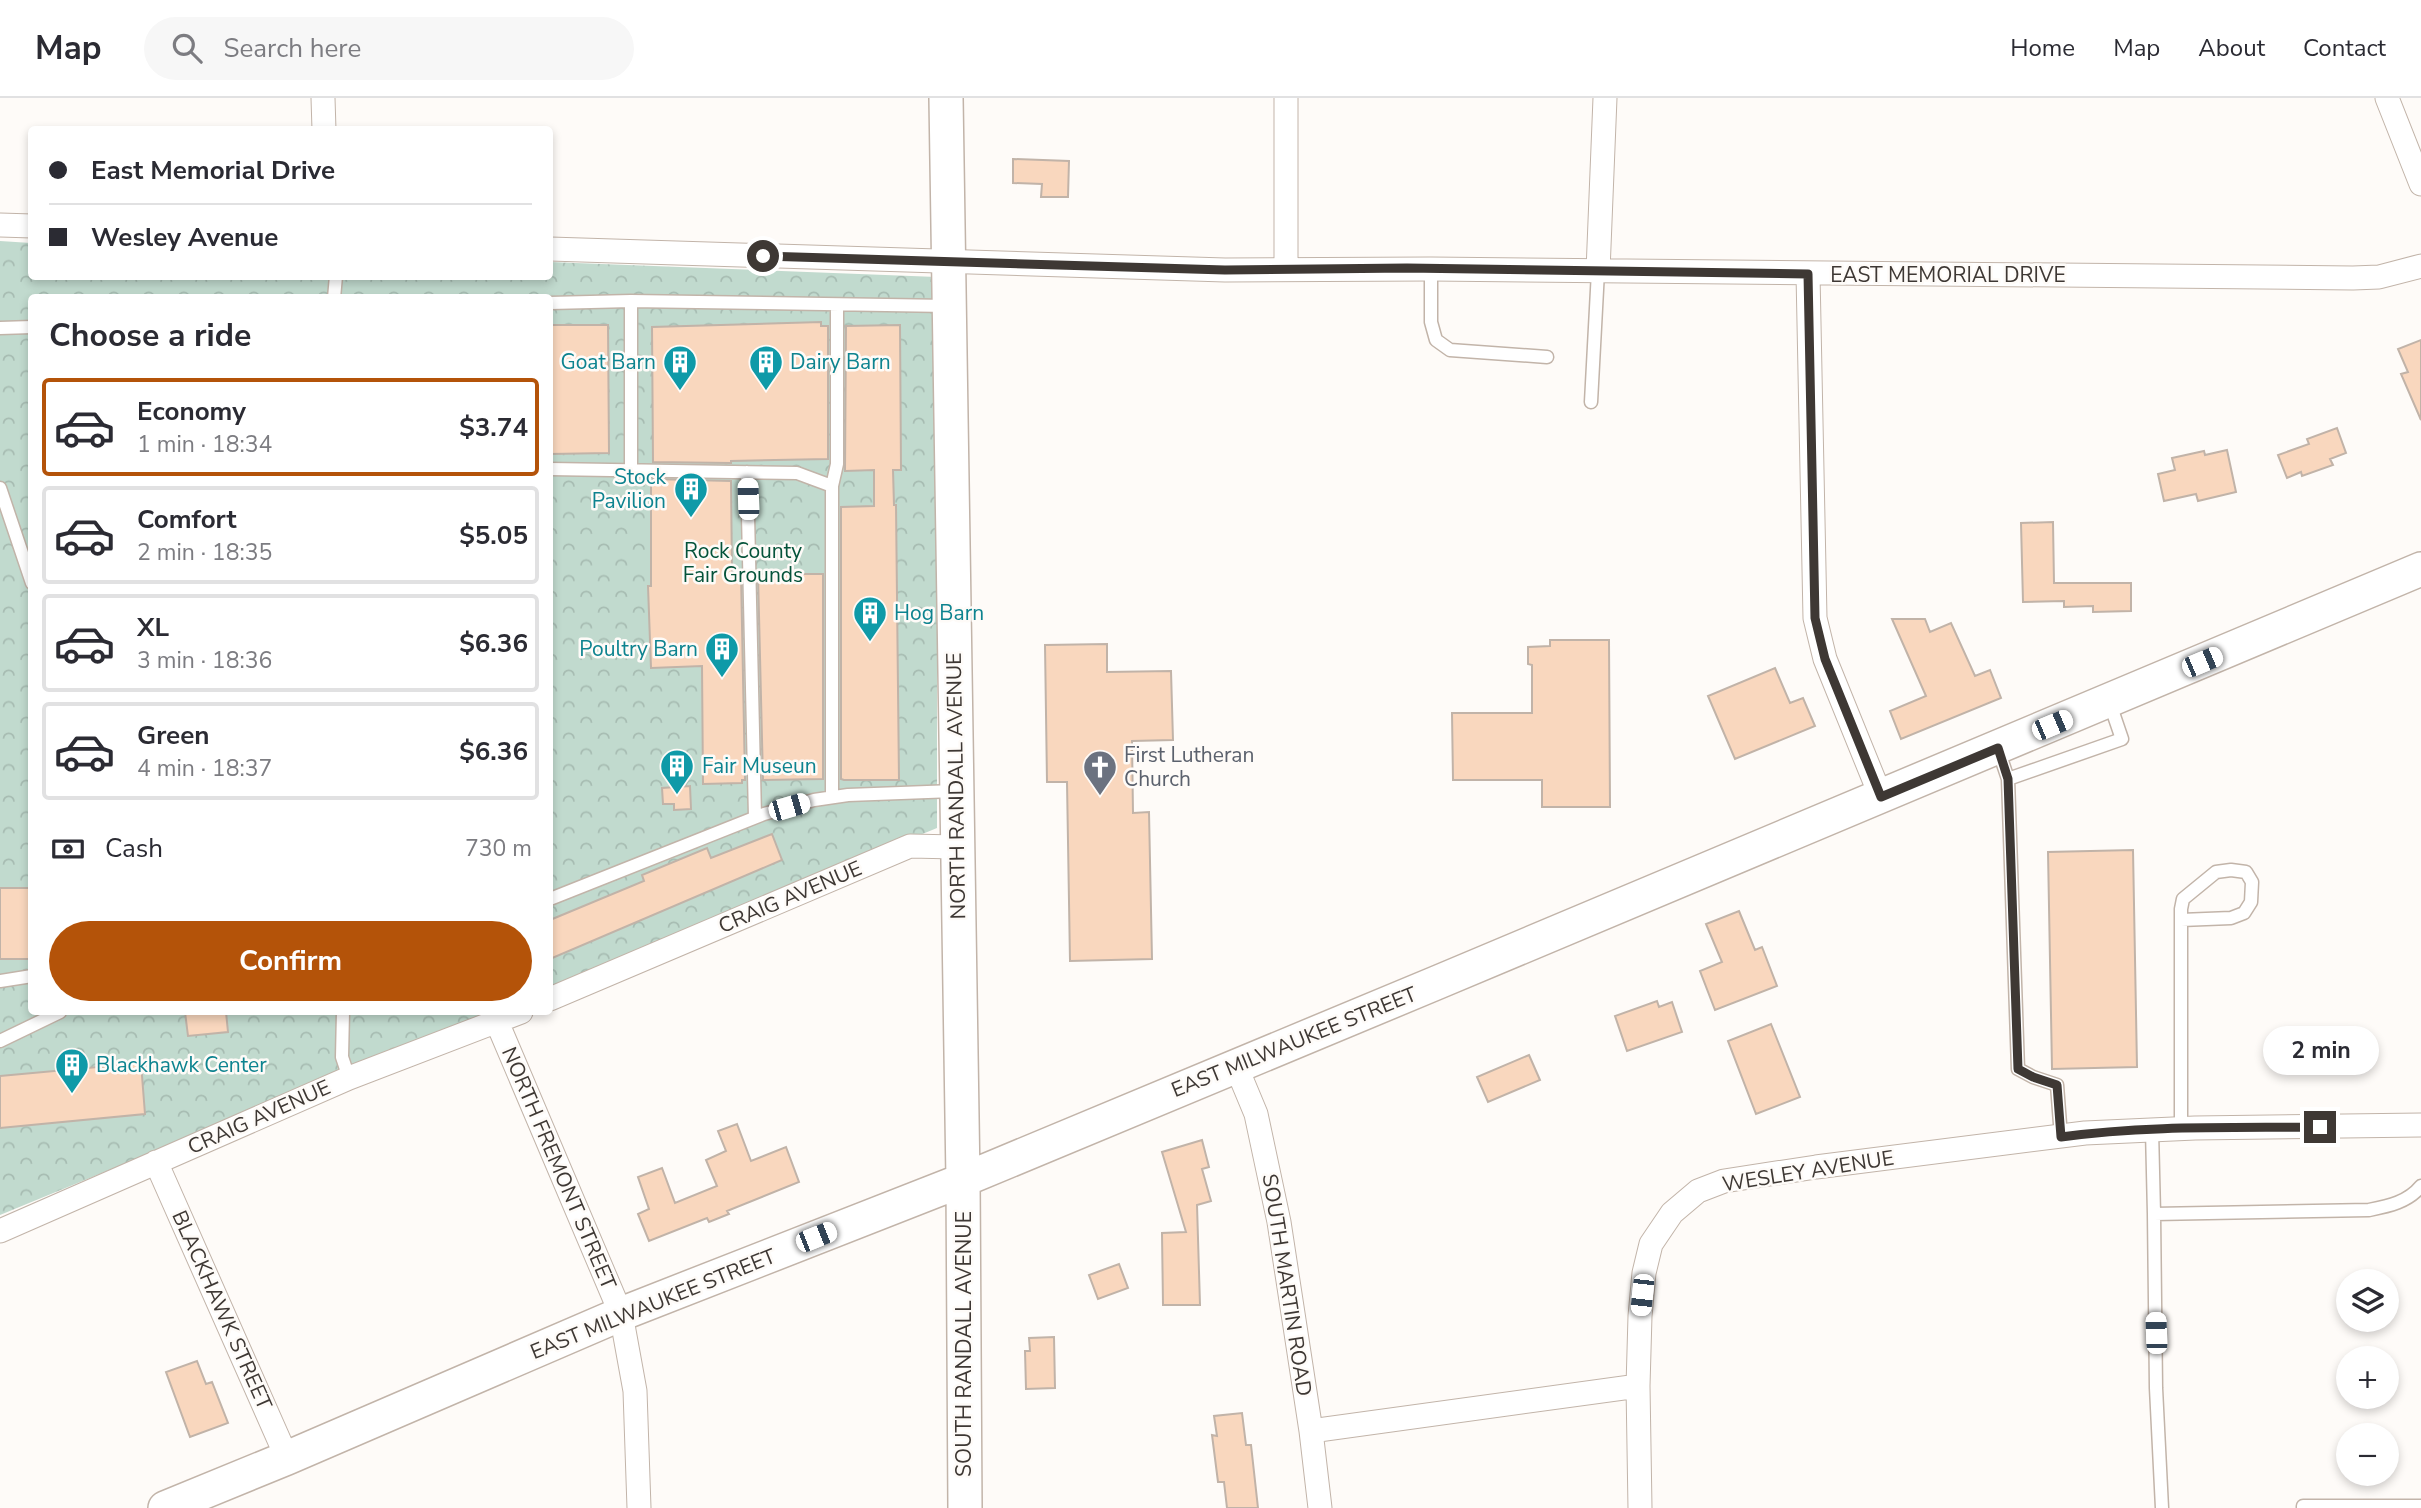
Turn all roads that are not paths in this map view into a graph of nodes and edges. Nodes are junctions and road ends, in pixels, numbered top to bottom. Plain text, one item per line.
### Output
1 (323, 98) edge
2 (946, 98) edge
3 (1286, 98) edge
4 (1605, 98) edge
5 (2387, 98) edge
6 (324, 126) edge
7 (2421, 184) edge
8 (0, 225) edge
9 (28, 226) edge
10 (553, 249) edge
11 (950, 262) junction
12 (2421, 266) edge
13 (1286, 268) junction
14 (1431, 269) junction
15 (1598, 271) junction
16 (1808, 274) junction
17 (631, 301) junction
18 (553, 303) edge
19 (836, 305) junction
20 (950, 306) junction
21 (28, 327) edge
22 (0, 328) edge
23 (1548, 357) dead end
24 (1591, 402) dead end
25 (553, 470) edge
26 (631, 471) junction
27 (747, 472) junction
28 (832, 486) junction
29 (0, 488) edge
30 (2421, 569) edge
31 (28, 571) edge
32 (2109, 701) junction
33 (1998, 748) junction
34 (2008, 779) junction
35 (956, 791) junction
36 (832, 797) junction
37 (1881, 797) junction
38 (755, 817) junction
39 (956, 847) junction
40 (553, 898) edge
41 (2181, 920) junction
42 (28, 977) edge
43 (0, 981) edge
44 (553, 998) edge
45 (54, 1015) edge
46 (343, 1015) edge
47 (514, 1015) edge
48 (497, 1022) junction
49 (0, 1041) edge
50 (1236, 1066) junction
51 (349, 1078) junction
52 (2421, 1125) edge
53 (2181, 1129) junction
54 (2152, 1130) junction
55 (2061, 1137) junction
56 (156, 1162) junction
57 (963, 1180) junction
58 (2421, 1186) edge
59 (2154, 1214) junction
60 (0, 1231) edge
61 (621, 1314) junction
62 (1638, 1385) junction
63 (1311, 1431) junction
64 (287, 1458) junction
65 (2421, 1506) edge
66 (165, 1508) edge
67 (639, 1508) edge
68 (965, 1508) edge
69 (1320, 1508) edge
70 (1640, 1508) edge
71 (2162, 1508) edge
72 (2303, 1508) edge

1 - 6 street
2 - 11 main road, NORTH RANDALL AVENUE
3 - 13 street
4 - 15 street
5 - 7 street
8 - 9 street
10 - 11 street, EAST MEMORIAL DRIVE
11 - 13 street, EAST MEMORIAL DRIVE
11 - 20 main road, NORTH RANDALL AVENUE
12 - 16 street, EAST MEMORIAL DRIVE
13 - 14 street, EAST MEMORIAL DRIVE
14 - 15 street, EAST MEMORIAL DRIVE
14 - 23 lane
15 - 16 street, EAST MEMORIAL DRIVE
15 - 24 lane
16 - 37 street
17 - 18 lane
17 - 19 lane
17 - 26 lane
19 - 20 lane
19 - 28 lane
20 - 35 main road, NORTH RANDALL AVENUE
21 - 22 lane
25 - 26 lane
26 - 27 lane
27 - 28 lane
27 - 38 lane
28 - 36 lane
29 - 31 lane
30 - 32 main road, EAST MILWAUKEE STREET
32 - 33 main road, EAST MILWAUKEE STREET
32 - 34 lane
33 - 34 lane
33 - 37 main road, EAST MILWAUKEE STREET
34 - 55 lane
35 - 36 lane
35 - 39 main road, NORTH RANDALL AVENUE
36 - 38 lane
37 - 50 main road, EAST MILWAUKEE STREET
38 - 40 lane
39 - 44 street, CRAIG AVENUE
39 - 57 main road, NORTH RANDALL AVENUE
41 - 41 lane
41 - 53 lane
42 - 43 lane
45 - 49 lane
46 - 51 lane
47 - 48 street, CRAIG AVENUE
48 - 51 street, CRAIG AVENUE
48 - 61 street, NORTH FREMONT STREET
50 - 57 main road, EAST MILWAUKEE STREET
50 - 63 street, SOUTH MARTIN ROAD
51 - 56 street, CRAIG AVENUE
52 - 53 street, WESLEY AVENUE
53 - 54 street, WESLEY AVENUE
54 - 55 street, WESLEY AVENUE
54 - 59 lane
55 - 62 street, WESLEY AVENUE
56 - 60 street, CRAIG AVENUE
56 - 64 street, BLACKHAWK STREET
57 - 61 main road, EAST MILWAUKEE STREET
57 - 68 main road, SOUTH RANDALL AVENUE
58 - 59 lane
59 - 71 lane
61 - 64 main road, EAST MILWAUKEE STREET
61 - 67 street, NORTH FREMONT STREET
62 - 63 street
62 - 70 street, WESLEY AVENUE
63 - 69 street, SOUTH MARTIN ROAD
64 - 66 main road, EAST MILWAUKEE STREET
65 - 72 lane

